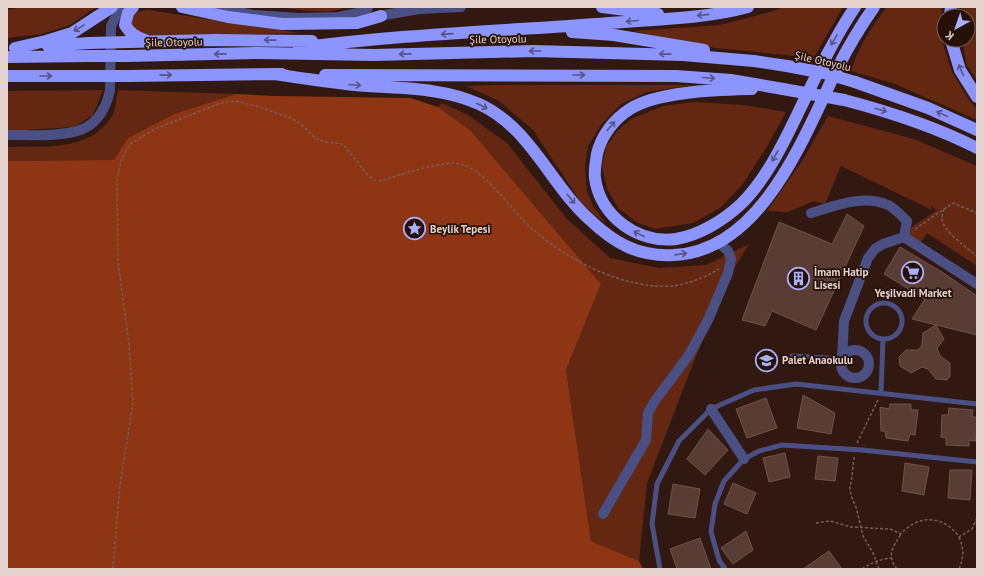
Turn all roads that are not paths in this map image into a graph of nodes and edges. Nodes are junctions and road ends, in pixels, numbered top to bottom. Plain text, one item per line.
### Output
1 (112, 7) edge
2 (121, 7) edge
3 (133, 7) edge
4 (182, 7) edge
5 (219, 7) edge
6 (461, 7) edge
7 (602, 7) edge
8 (748, 7) edge
9 (855, 7) edge
10 (874, 7) edge
11 (368, 8) edge
12 (417, 8) edge
13 (386, 13) edge
14 (685, 17) junction
15 (520, 29) junction
16 (148, 41) junction
17 (351, 41) junction
18 (953, 48) edge
19 (10, 51) edge
20 (258, 53) junction
21 (754, 61) junction
22 (274, 74) junction
23 (7, 76) edge
24 (783, 89) junction
25 (977, 97) edge
26 (977, 130) edge
27 (7, 136) edge
28 (977, 148) edge
29 (811, 213) dead end
30 (904, 237) junction
31 (718, 242) junction
32 (977, 284) edge
33 (883, 339) junction
34 (792, 356) dead end
35 (842, 359) joint
36 (881, 393) junction
37 (977, 404) edge
38 (711, 409) junction
39 (744, 459) junction
40 (977, 462) edge
41 (603, 514) dead end
42 (660, 569) edge
43 (725, 569) edge

1 -> 19 highway
2 - 27 street
3 - 16 highway
4 - 13 highway
5 - 11 street
6 - 12 street
7 - 14 highway
8 -> 14 highway
9 -> 24 highway
10 - 31 highway
11 - 13 street
12 - 13 street
14 -> 15 highway
15 -> 17 highway
15 - 21 highway
17 -> 16 highway
16 - 19 highway, bridge
17 - 20 highway
25 -> 18 highway
20 -> 19 highway, Şile Otoyolu, bridge
21 -> 20 highway, Şile Otoyolu
26 -> 21 highway, Şile Otoyolu, bridge
23 -> 22 highway, bridge
22 -> 24 highway
22 -> 31 highway
24 -> 28 highway, bridge
29 - 30 street
30 - 32 street
30 - 35 street
31 - 41 street
33 - 33 lane
33 - 36 lane
34 - 35 lane
36 - 37 lane
36 - 38 lane
38 - 39 street
38 - 42 lane
39 - 40 lane
39 - 43 lane

